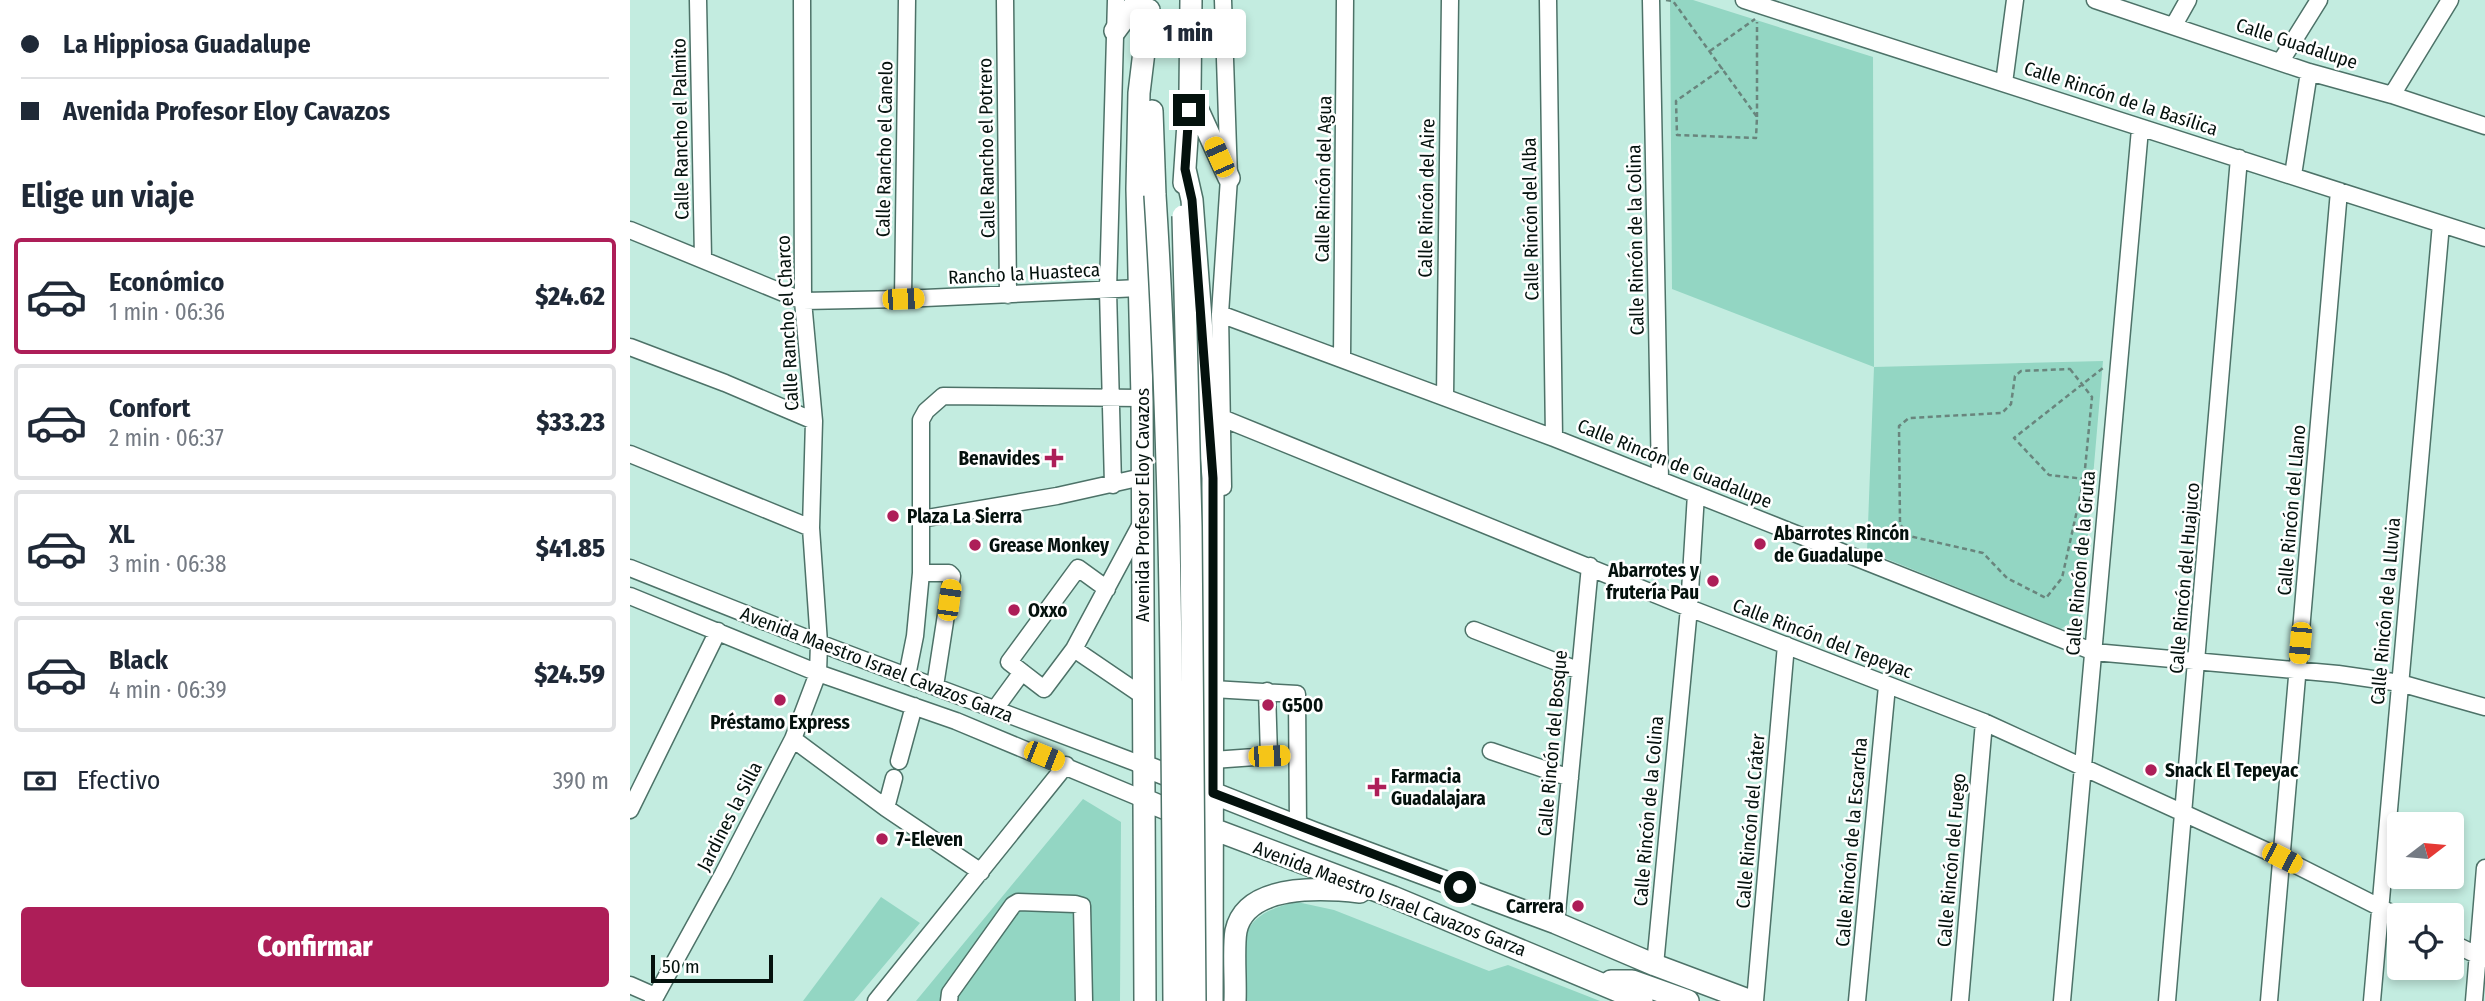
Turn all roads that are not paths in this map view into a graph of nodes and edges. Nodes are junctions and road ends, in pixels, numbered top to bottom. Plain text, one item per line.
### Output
1 (698, 0) edge
2 (802, 0) edge
3 (907, 0) edge
4 (1006, 0) edge
5 (1116, 0) edge
6 (1191, 0) edge
7 (1223, 0) edge
8 (1345, 0) edge
9 (1450, 0) edge
10 (1548, 0) edge
11 (1651, 0) edge
12 (1744, 0) edge
13 (2015, 0) edge
14 (2095, 0) edge
15 (2189, 0) edge
16 (2319, 0) edge
17 (2450, 0) edge
18 (1145, 3) edge
19 (2174, 25) junction
20 (1115, 31) junction
21 (2281, 61) junction
22 (2309, 72) junction
23 (2004, 83) junction
24 (1190, 93) junction
25 (2392, 94) junction
26 (2485, 127) edge
27 (2140, 129) junction
28 (2239, 158) junction
29 (1185, 169) junction
30 (2293, 175) junction
31 (1228, 178) junction
32 (2339, 191) junction
33 (2441, 224) junction
34 (630, 230) edge
35 (2485, 238) edge
36 (703, 258) junction
37 (1139, 288) junction
38 (1108, 290) junction
39 (1008, 295) junction
40 (903, 299) junction
41 (803, 301) junction
42 (1220, 314) junction
43 (630, 347) edge
44 (1342, 358) junction
45 (1445, 397) junction
46 (1111, 398) junction
47 (1142, 398) junction
48 (1222, 418) junction
49 (814, 421) junction
50 (1554, 438) junction
51 (630, 454) edge
52 (1142, 477) junction
53 (1660, 480) junction
54 (1113, 485) junction
55 (1696, 494) junction
56 (921, 519) junction
57 (1141, 524) junction
58 (811, 528) junction
59 (1590, 566) junction
60 (1214, 567) junction
61 (630, 568) edge
62 (1142, 570) junction
63 (921, 573) junction
64 (1107, 589) junction
65 (630, 596) edge
66 (1689, 608) junction
67 (1143, 630) junction
68 (1474, 630) dead end
69 (718, 631) junction
70 (1214, 639) junction
71 (818, 643) junction
72 (1786, 645) junction
73 (1074, 649) junction
74 (2094, 652) junction
75 (2198, 661) junction
76 (2298, 670) junction
77 (1580, 671) junction
78 (1022, 672) junction
79 (818, 673) junction
80 (908, 676) junction
81 (2400, 684) junction
82 (935, 686) junction
83 (1887, 686) junction
84 (1213, 690) junction
85 (1267, 691) junction
86 (1143, 696) junction
87 (914, 706) junction
88 (2485, 707) edge
89 (995, 709) junction
90 (1984, 722) junction
91 (793, 739) junction
92 (1491, 751) dead end
93 (1298, 755) junction
94 (1269, 756) junction
95 (1213, 760) junction
96 (899, 761) dead end
97 (1066, 765) junction
98 (1142, 765) junction
99 (2082, 767) junction
100 (894, 778) dead end
101 (1570, 778) junction
102 (1213, 793) junction
103 (1143, 799) junction
104 (886, 808) junction
105 (630, 810) edge
106 (2183, 815) junction
107 (1298, 827) junction
108 (1213, 829) junction
109 (2282, 858) junction
110 (2485, 869) edge
111 (981, 872) junction
112 (1393, 897) junction
113 (2381, 908) junction
114 (2387, 911) edge
115 (1556, 923) junction
116 (1213, 933) junction
117 (1146, 935) junction
118 (2464, 949) edge
119 (2482, 957) edge
120 (1655, 965) junction
121 (1602, 983) junction
122 (630, 985) edge
123 (654, 999) edge
124 (1631, 999) edge
125 (876, 1001) edge
126 (948, 1001) edge
127 (1084, 1001) edge
128 (1145, 1001) edge
129 (1151, 1001) edge
130 (1174, 1001) edge
131 (1195, 1001) edge
132 (1202, 1001) edge
133 (1212, 1001) edge
134 (1235, 1001) edge
135 (1688, 1001) edge
136 (1753, 1001) edge
137 (1857, 1001) edge
138 (1960, 1001) edge
139 (2062, 1001) edge
140 (2167, 1001) edge
141 (2269, 1001) edge
142 (2372, 1001) edge
143 (2474, 1001) edge

1 - 36 street, Calle Rancho el Palmito
2 - 41 street, Calle Rancho el Charco
3 - 40 street, Calle Rancho el Canelo
4 - 39 street, Calle Rancho el Potrero
5 - 20 street
6 - 24 main road
7 - 31 street
8 - 44 street, Calle Rincón del Agua
9 - 45 street, Calle Rincón del Aire
10 - 50 street, Calle Rincón del Alba
11 - 53 street, Calle Rincón de la Colina
12 - 23 street, Calle Rincón de la Basílica
13 - 23 street
14 - 19 street, Calle Guadalupe
15 - 19 street
16 - 21 street
17 - 25 street
18 - 20 main road
18 - 37 main road, Avenida Profesor Eloy Cavazos
18 - 130 main road, Avenida Profesor Eloy Cavazos, bridge
19 - 21 street, Calle Guadalupe
20 - 38 street
21 - 22 street, Calle Guadalupe
22 - 25 street, Calle Guadalupe
22 - 30 street
23 - 27 street, Calle Rincón de la Basílica
24 - 29 main road
24 - 31 main road
25 - 26 street, Calle Guadalupe
27 - 28 street, Calle Rincón de la Basílica
27 - 74 street, Calle Rincón de la Gruta
28 - 30 street, Calle Rincón de la Basílica
28 - 75 street, Calle Rincón del Huajuco
29 - 60 main road
29 - 131 main road, bridge
30 - 32 street, Calle Rincón de la Basílica
31 - 42 street
32 - 33 street, Calle Rincón de la Basílica
32 - 76 street, Calle Rincón del Llano
33 - 35 street, Calle Rincón de la Basílica
33 - 81 street, Calle Rincón de la Lluvia
34 - 36 street, Rancho la Huasteca
36 - 41 street, Rancho la Huasteca
37 - 38 street, Rancho la Huasteca
37 - 47 main road, Avenida Profesor Eloy Cavazos
38 - 39 street, Rancho la Huasteca
38 - 46 street
39 - 40 street, Rancho la Huasteca
40 - 41 street, Rancho la Huasteca
41 - 49 street, Calle Rancho el Charco
42 - 44 street, Calle Rincón de Guadalupe
42 - 48 street
43 - 49 street
44 - 45 street, Calle Rincón de Guadalupe
45 - 50 street, Calle Rincón de Guadalupe
46 - 47 street
46 - 54 street
46 - 56 street
47 - 52 main road, Avenida Profesor Eloy Cavazos
48 - 59 street, Calle Rincón del Tepeyac
48 - 60 street
49 - 58 street, Calle Rancho el Charco
50 - 53 street, Calle Rincón de Guadalupe
51 - 58 street
52 - 54 street
52 - 57 main road, Avenida Profesor Eloy Cavazos
53 - 55 street, Calle Rincón de Guadalupe
54 - 56 street
55 - 66 street, Calle Rincón de la Colina
55 - 74 street, Calle Rincón de Guadalupe
56 - 63 street
57 - 62 main road, Avenida Profesor Eloy Cavazos
57 - 64 street
58 - 71 street, Calle Rancho el Charco
59 - 66 street, Calle Rincón del Tepeyac
59 - 77 street, Calle Rincón del Bosque
60 - 62 main road
60 - 70 main road
61 - 71 street, Avenida Maestro Israel Cavazos Garza
62 - 67 main road, Avenida Profesor Eloy Cavazos
63 - 80 street
63 - 82 street
64 - 73 street
64 - 78 street
65 - 69 street, Avenida Maestro Israel Cavazos Garza
66 - 72 street, Calle Rincón del Tepeyac
66 - 120 street, Calle Rincón de la Colina
67 - 70 main road
67 - 86 main road, Avenida Profesor Eloy Cavazos
68 - 77 street
69 - 79 street, Avenida Maestro Israel Cavazos Garza
69 - 105 street
70 - 84 main road
71 - 79 street, Jardines la Silla
71 - 80 street, Avenida Maestro Israel Cavazos Garza
72 - 83 street, Calle Rincón del Tepeyac
72 - 136 street, Calle Rincón del Cráter
73 - 78 street
73 - 86 street
74 - 75 street, Calle Rincón de Guadalupe
74 - 99 street, Calle Rincón de la Gruta
75 - 76 street, Calle Rincón de Guadalupe
75 - 106 street, Calle Rincón del Huajuco
76 - 81 street, Calle Rincón de Guadalupe
76 - 109 street, Calle Rincón del Llano
77 - 101 street, Calle Rincón del Bosque
78 - 89 street
79 - 87 street, Avenida Maestro Israel Cavazos Garza
79 - 91 street, Jardines la Silla
80 - 82 street, Avenida Maestro Israel Cavazos Garza
81 - 88 street, Calle Rincón de Guadalupe
81 - 113 street, Calle Rincón de la Lluvia
82 - 89 street, Avenida Maestro Israel Cavazos Garza
83 - 90 street, Calle Rincón del Tepeyac
83 - 137 street, Calle Rincón de la Escarcha
84 - 85 street
84 - 95 main road
85 - 93 street
85 - 94 street
86 - 98 main road, Avenida Profesor Eloy Cavazos
87 - 96 street
87 - 97 street, Avenida Maestro Israel Cavazos Garza
89 - 98 street, Avenida Maestro Israel Cavazos Garza
90 - 99 street, Calle Rincón del Tepeyac
90 - 138 street, Calle Rincón del Fuego
91 - 104 street
91 - 123 street, Jardines la Silla
92 - 101 street
93 - 94 street
93 - 107 street
94 - 95 street
95 - 102 main road
97 - 103 street, Avenida Maestro Israel Cavazos Garza
97 - 111 street
98 - 102 main road, Avenida Maestro Israel Cavazos Garza
98 - 103 main road, Avenida Profesor Eloy Cavazos
99 - 106 street, Calle Rincón del Tepeyac
99 - 139 street, Calle Rincón de la Gruta
100 - 104 street
101 - 115 street, Calle Rincón del Bosque
102 - 107 main road, Avenida Maestro Israel Cavazos Garza
102 - 108 main road
103 - 108 main road, Avenida Maestro Israel Cavazos Garza
103 - 117 main road, Avenida Profesor Eloy Cavazos
104 - 111 street
106 - 109 street, Calle Rincón del Tepeyac
106 - 140 street, Calle Rincón del Huajuco
107 - 115 main road, Avenida Maestro Israel Cavazos Garza
108 - 112 main road, Avenida Maestro Israel Cavazos Garza
108 - 116 main road
109 - 113 street, Calle Rincón del Tepeyac
109 - 141 street, Calle Rincón del Llano
110 - 119 street
111 - 125 street
112 - 121 main road, Avenida Maestro Israel Cavazos Garza
112 - 134 main road
113 - 114 street, Calle Rincón del Tepeyac
113 - 142 street, Calle Rincón de la Lluvia
115 - 120 main road, Avenida Maestro Israel Cavazos Garza
116 - 117 main road
116 - 133 main road
117 - 128 main road, Avenida Profesor Eloy Cavazos
118 - 119 street
119 - 143 street
120 - 136 main road, Avenida Maestro Israel Cavazos Garza
121 - 124 main road, Avenida Maestro Israel Cavazos Garza
121 - 135 main road
122 - 123 street
126 - 127 street
129 - 132 main road

